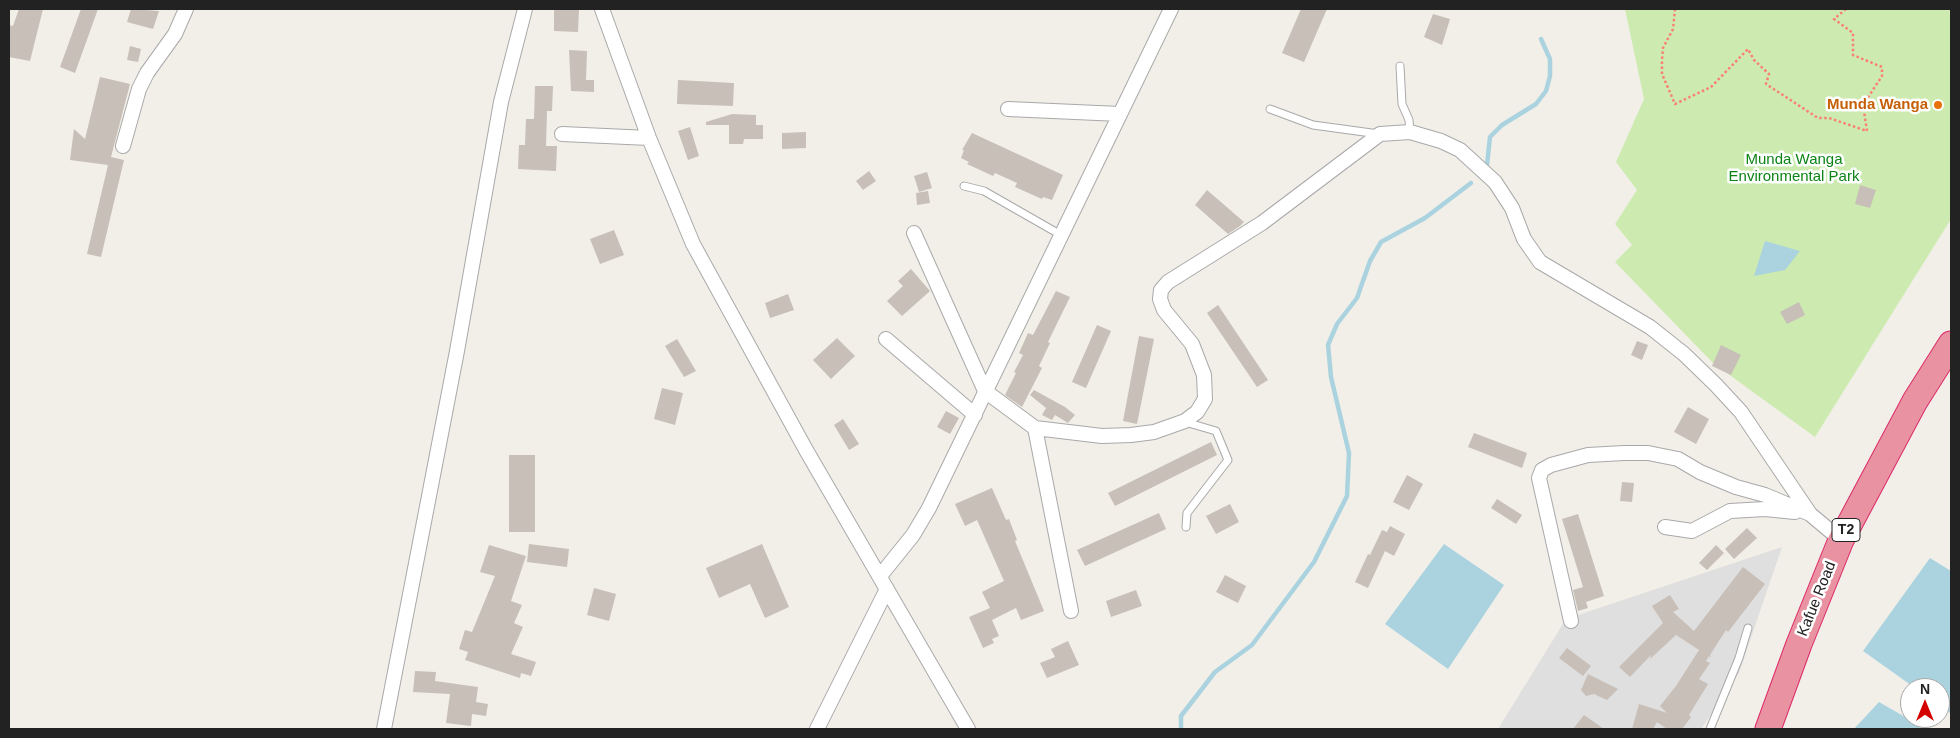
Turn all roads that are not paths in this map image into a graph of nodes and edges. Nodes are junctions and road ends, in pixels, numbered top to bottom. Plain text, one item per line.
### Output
1 (186, 9) edge
2 (525, 9) edge
3 (602, 9) edge
4 (1171, 9) edge
5 (1400, 66) dead end
6 (1008, 109) dead end
7 (1270, 109) dead end
8 (1120, 114) junction
9 (1410, 132) junction
10 (562, 134) dead end
11 (1380, 134) junction
12 (649, 138) junction
13 (123, 146) dead end
14 (964, 186) dead end
15 (914, 233) dead end
16 (1061, 235) junction
17 (886, 339) dead end
18 (1951, 344) edge
19 (985, 392) junction
20 (975, 415) junction
21 (1185, 422) junction
22 (1035, 428) junction
23 (1810, 514) junction
24 (1186, 527) dead end
25 (1664, 527) dead end
26 (1841, 540) junction
27 (880, 576) junction
28 (887, 589) junction
29 (1071, 611) dead end
30 (1571, 621) dead end
31 (1748, 628) dead end
32 (384, 729) edge
33 (817, 729) edge
34 (968, 729) edge
35 (1710, 729) edge
36 (1768, 729) edge

1 - 13 street
2 - 32 street
3 - 12 street
4 - 8 street
5 - 9 lane
6 - 8 street
7 - 11 lane
8 - 16 street
9 - 11 street
9 - 23 street
10 - 12 street
11 - 21 street
12 - 27 street
14 - 16 lane
15 - 19 street
16 - 19 street
17 - 20 street
18 - 26 highway, Kafue Road / T2
19 - 20 street
19 - 22 street
20 - 27 street
21 - 22 street
21 - 24 lane
22 - 29 street
23 - 25 street
23 - 26 street
23 - 30 street
26 - 36 highway, Kafue Road / T2
27 - 28 street
28 - 33 street
28 - 34 street
31 - 35 lane

